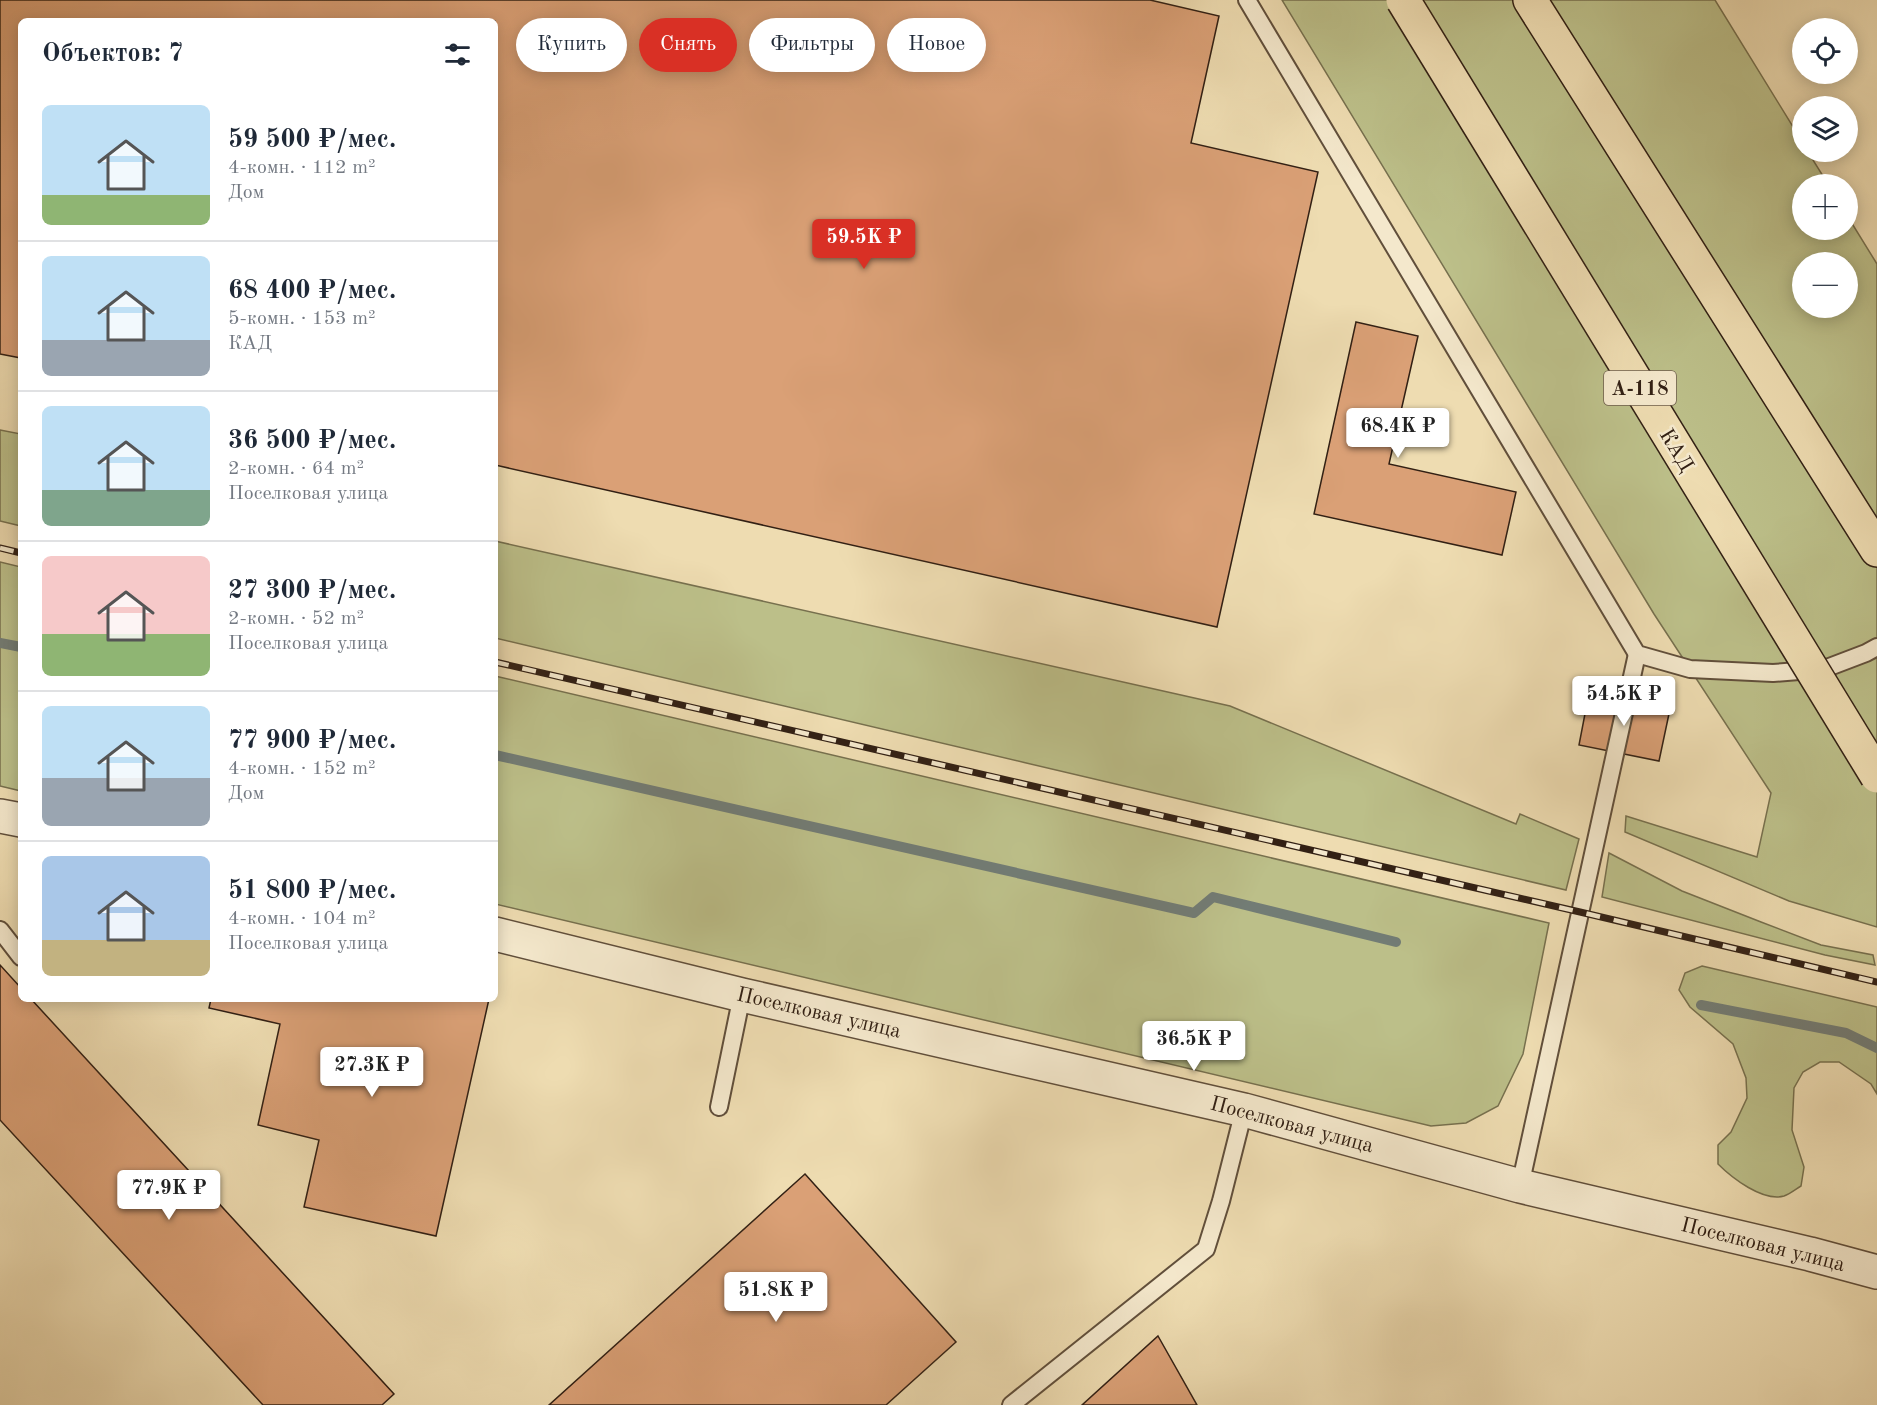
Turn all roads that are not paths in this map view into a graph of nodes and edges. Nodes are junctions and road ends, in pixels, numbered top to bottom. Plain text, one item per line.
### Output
1 (1247, 0) edge
2 (1403, 0) edge
3 (1530, 0) edge
4 (1877, 550) edge
5 (1877, 647) edge
6 (1637, 654) junction
7 (1877, 776) edge
8 (0, 816) edge
9 (18, 819) edge
10 (0, 930) edge
11 (498, 935) edge
12 (18, 953) edge
13 (742, 995) junction
14 (719, 1107) dead end
15 (1244, 1110) junction
16 (1520, 1186) junction
17 (1877, 1272) edge
18 (1011, 1405) edge

1 - 6 lane
2 - 7 highway, КАД / А-118, bridge
3 - 4 highway
5 - 6 lane
6 - 16 lane
8 - 9 street
10 - 12 lane
11 - 13 street, Поселковая улица
13 - 14 lane
13 - 15 street, Поселковая улица
15 - 16 street, Поселковая улица
15 - 18 lane
16 - 17 street, Поселковая улица

